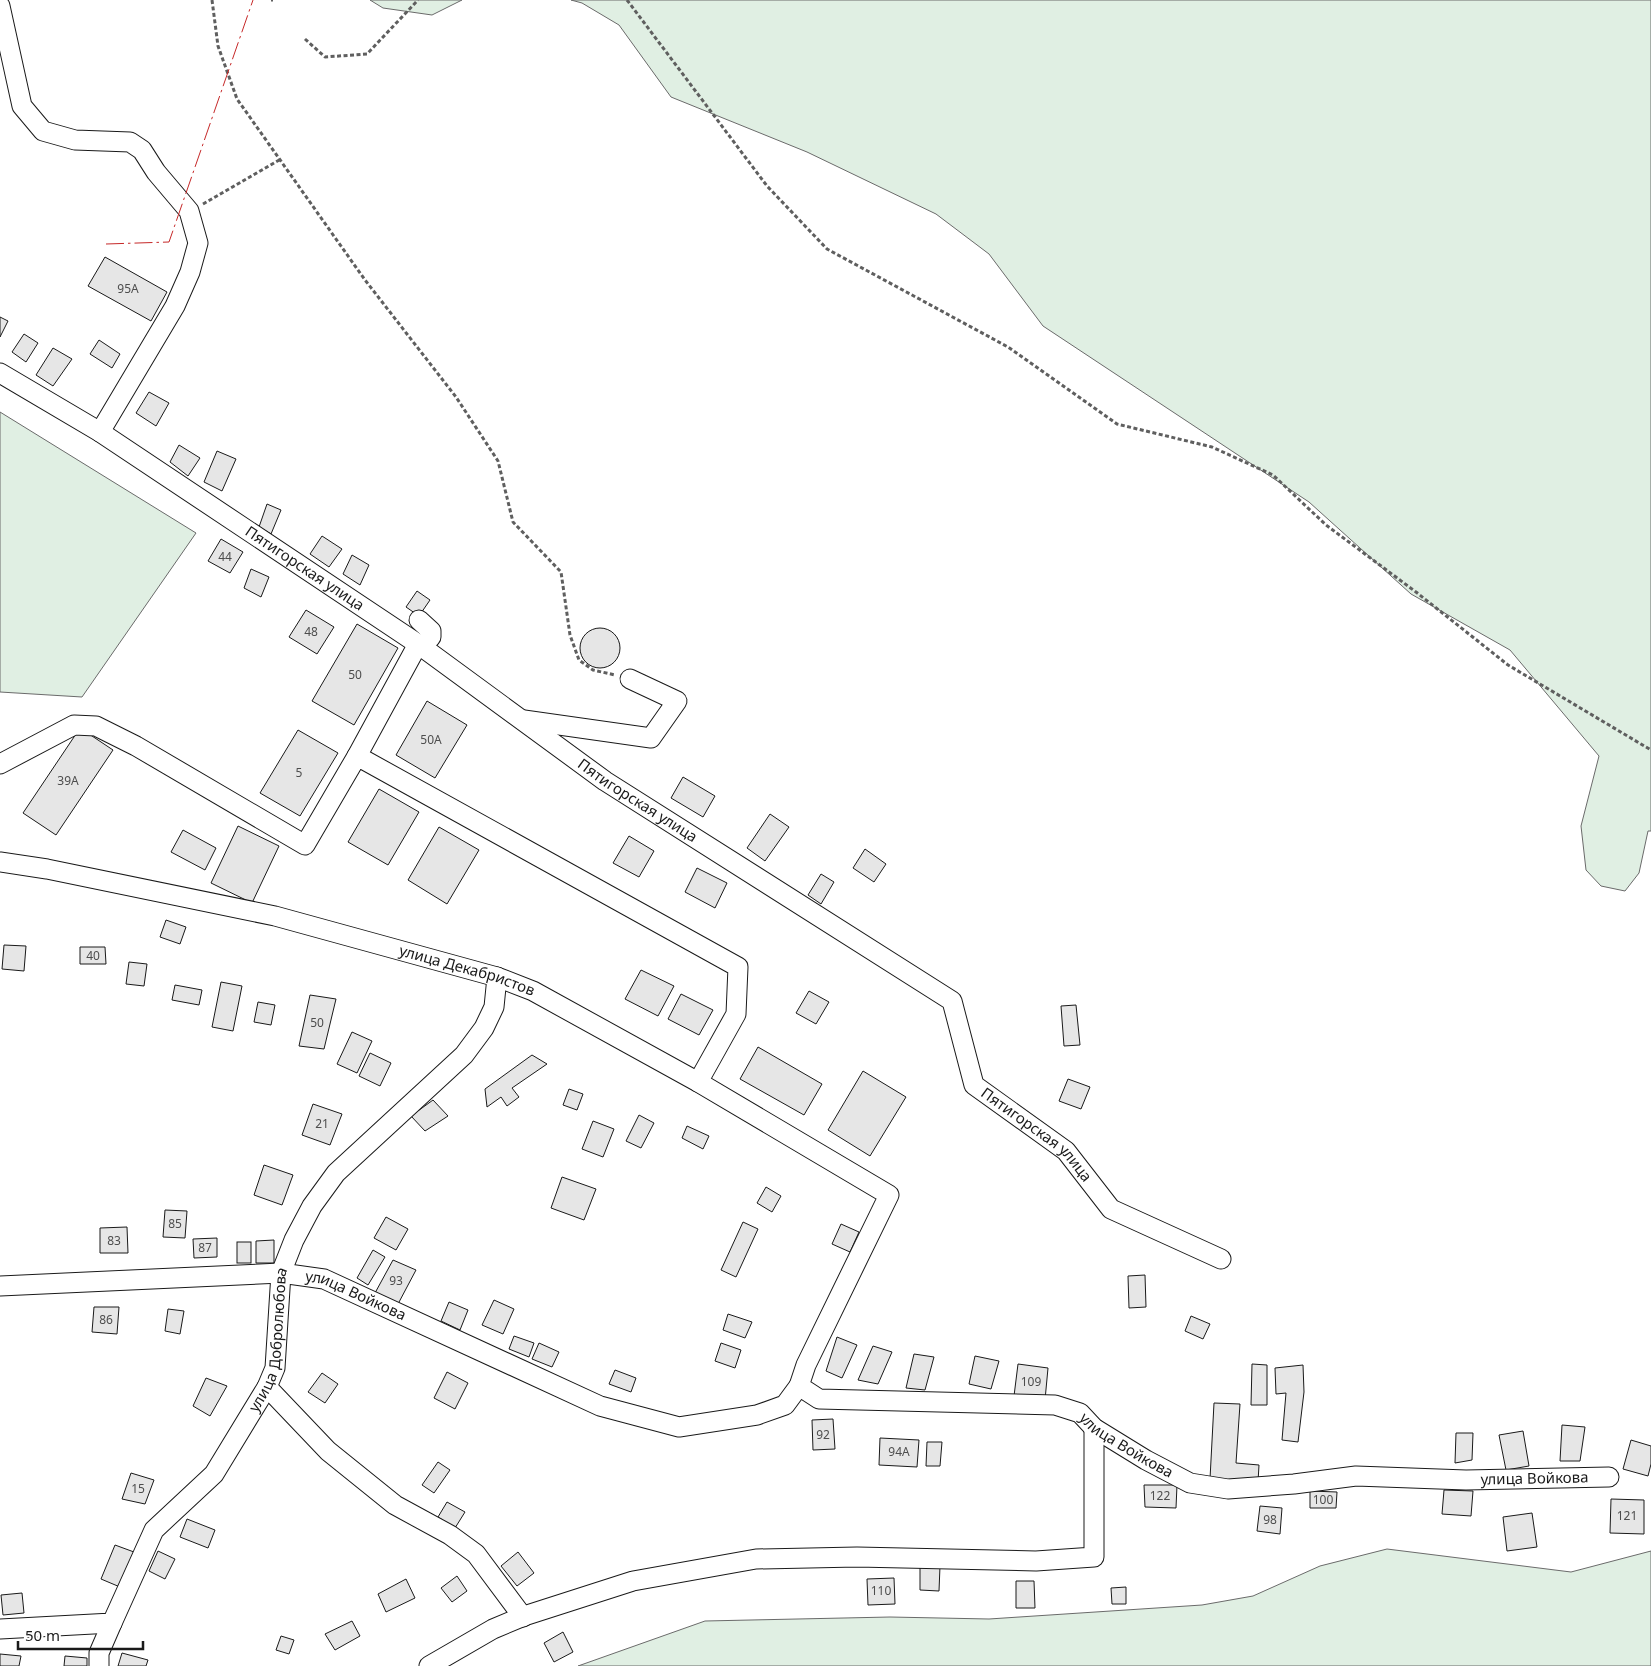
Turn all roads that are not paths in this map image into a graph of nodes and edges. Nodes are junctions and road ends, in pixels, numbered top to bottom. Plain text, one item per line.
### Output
1 (0, 6) edge
2 (0, 373) edge
3 (100, 432) junction
4 (419, 620) dead end
5 (420, 646) junction
6 (630, 679) road end
7 (521, 720) junction
8 (357, 756) junction
9 (0, 764) edge
10 (0, 862) edge
11 (497, 977) junction
12 (698, 1082) junction
13 (1221, 1259) dead end
14 (281, 1273) junction
15 (0, 1286) edge
16 (799, 1386) junction
17 (266, 1387) junction
18 (1094, 1428) junction
19 (1609, 1477) dead end
20 (523, 1617) junction
21 (112, 1623) junction
22 (0, 1629) edge
23 (99, 1666) edge
24 (429, 1666) edge

1 - 3 street
2 - 3 street, Пятигорская улица
3 - 5 street, Пятигорская улица
4 - 5 street
5 - 7 street, Пятигорская улица
5 - 8 street
6 - 7 street
7 - 13 street, Пятигорская улица
8 - 9 street
8 - 12 street
10 - 11 street, улица Декабристов
11 - 12 street, улица Декабристов
11 - 14 street, улица Добролюбова
12 - 16 street, улица Декабристов
14 - 15 street, улица Войкова
14 - 16 street, улица Войкова
14 - 17 street, улица Добролюбова
16 - 18 street, улица Войкова
17 - 20 street
17 - 21 street, улица Добролюбова
18 - 19 street, улица Войкова
18 - 20 street
20 - 24 street
21 - 22 street
21 - 23 street, улица Добролюбова

